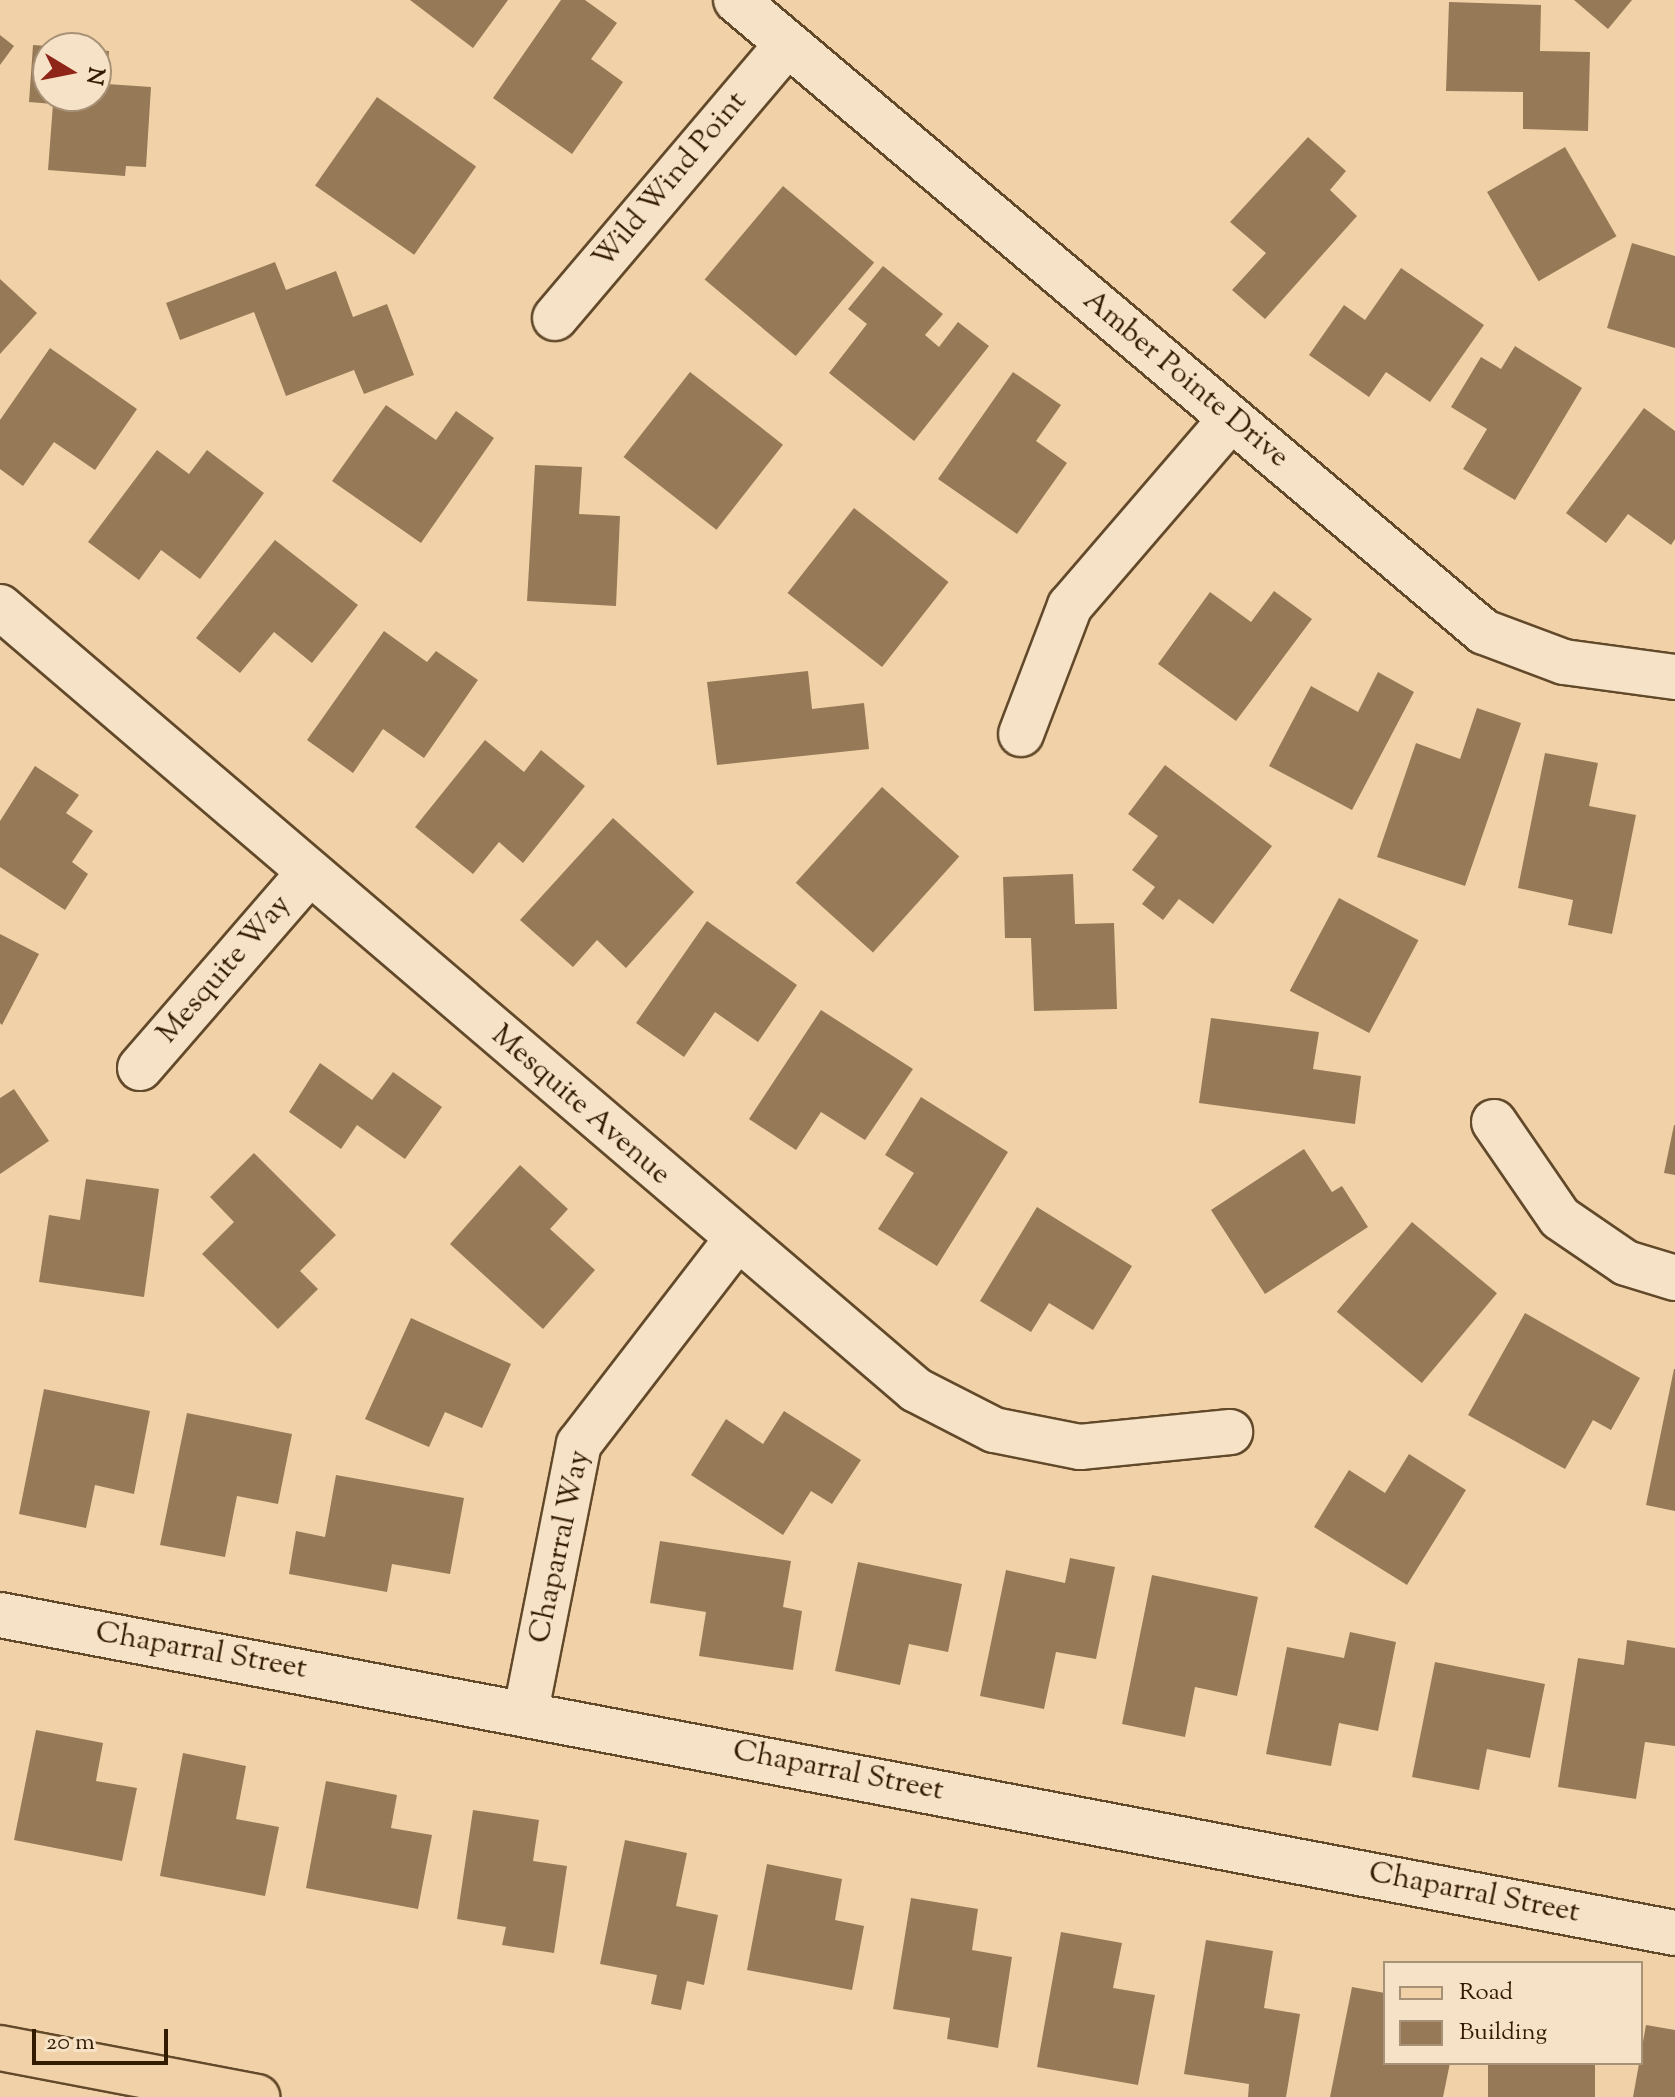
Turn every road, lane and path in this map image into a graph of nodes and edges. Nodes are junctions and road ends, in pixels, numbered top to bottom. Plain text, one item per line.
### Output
1 (736, 0) edge
2 (787, 44) junction
3 (555, 318) dead end
4 (1231, 419) junction
5 (0, 607) edge
6 (1675, 677) edge
7 (1021, 734) dead end
8 (310, 872) junction
9 (140, 1068) dead end
10 (1494, 1122) dead end
11 (736, 1240) junction
12 (1675, 1278) edge
13 (1230, 1432) dead end
14 (0, 1615) edge
15 (526, 1711) junction
16 (1675, 1933) edge
17 (0, 2048) edge
18 (131, 2085) edge
19 (257, 2097) edge

1 - 2 street, Amber Pointe Drive
2 - 3 street, Wild Wind Point
2 - 4 street, Amber Pointe Drive
4 - 6 street, Amber Pointe Drive
4 - 7 street
5 - 8 street, Mesquite Avenue
8 - 9 street, Mesquite Way
8 - 11 street, Mesquite Avenue
10 - 12 street
11 - 13 street, Mesquite Avenue
11 - 15 street, Chaparral Way
14 - 15 street, Chaparral Street
15 - 16 street, Chaparral Street
17 - 18 main road
18 - 19 main road

